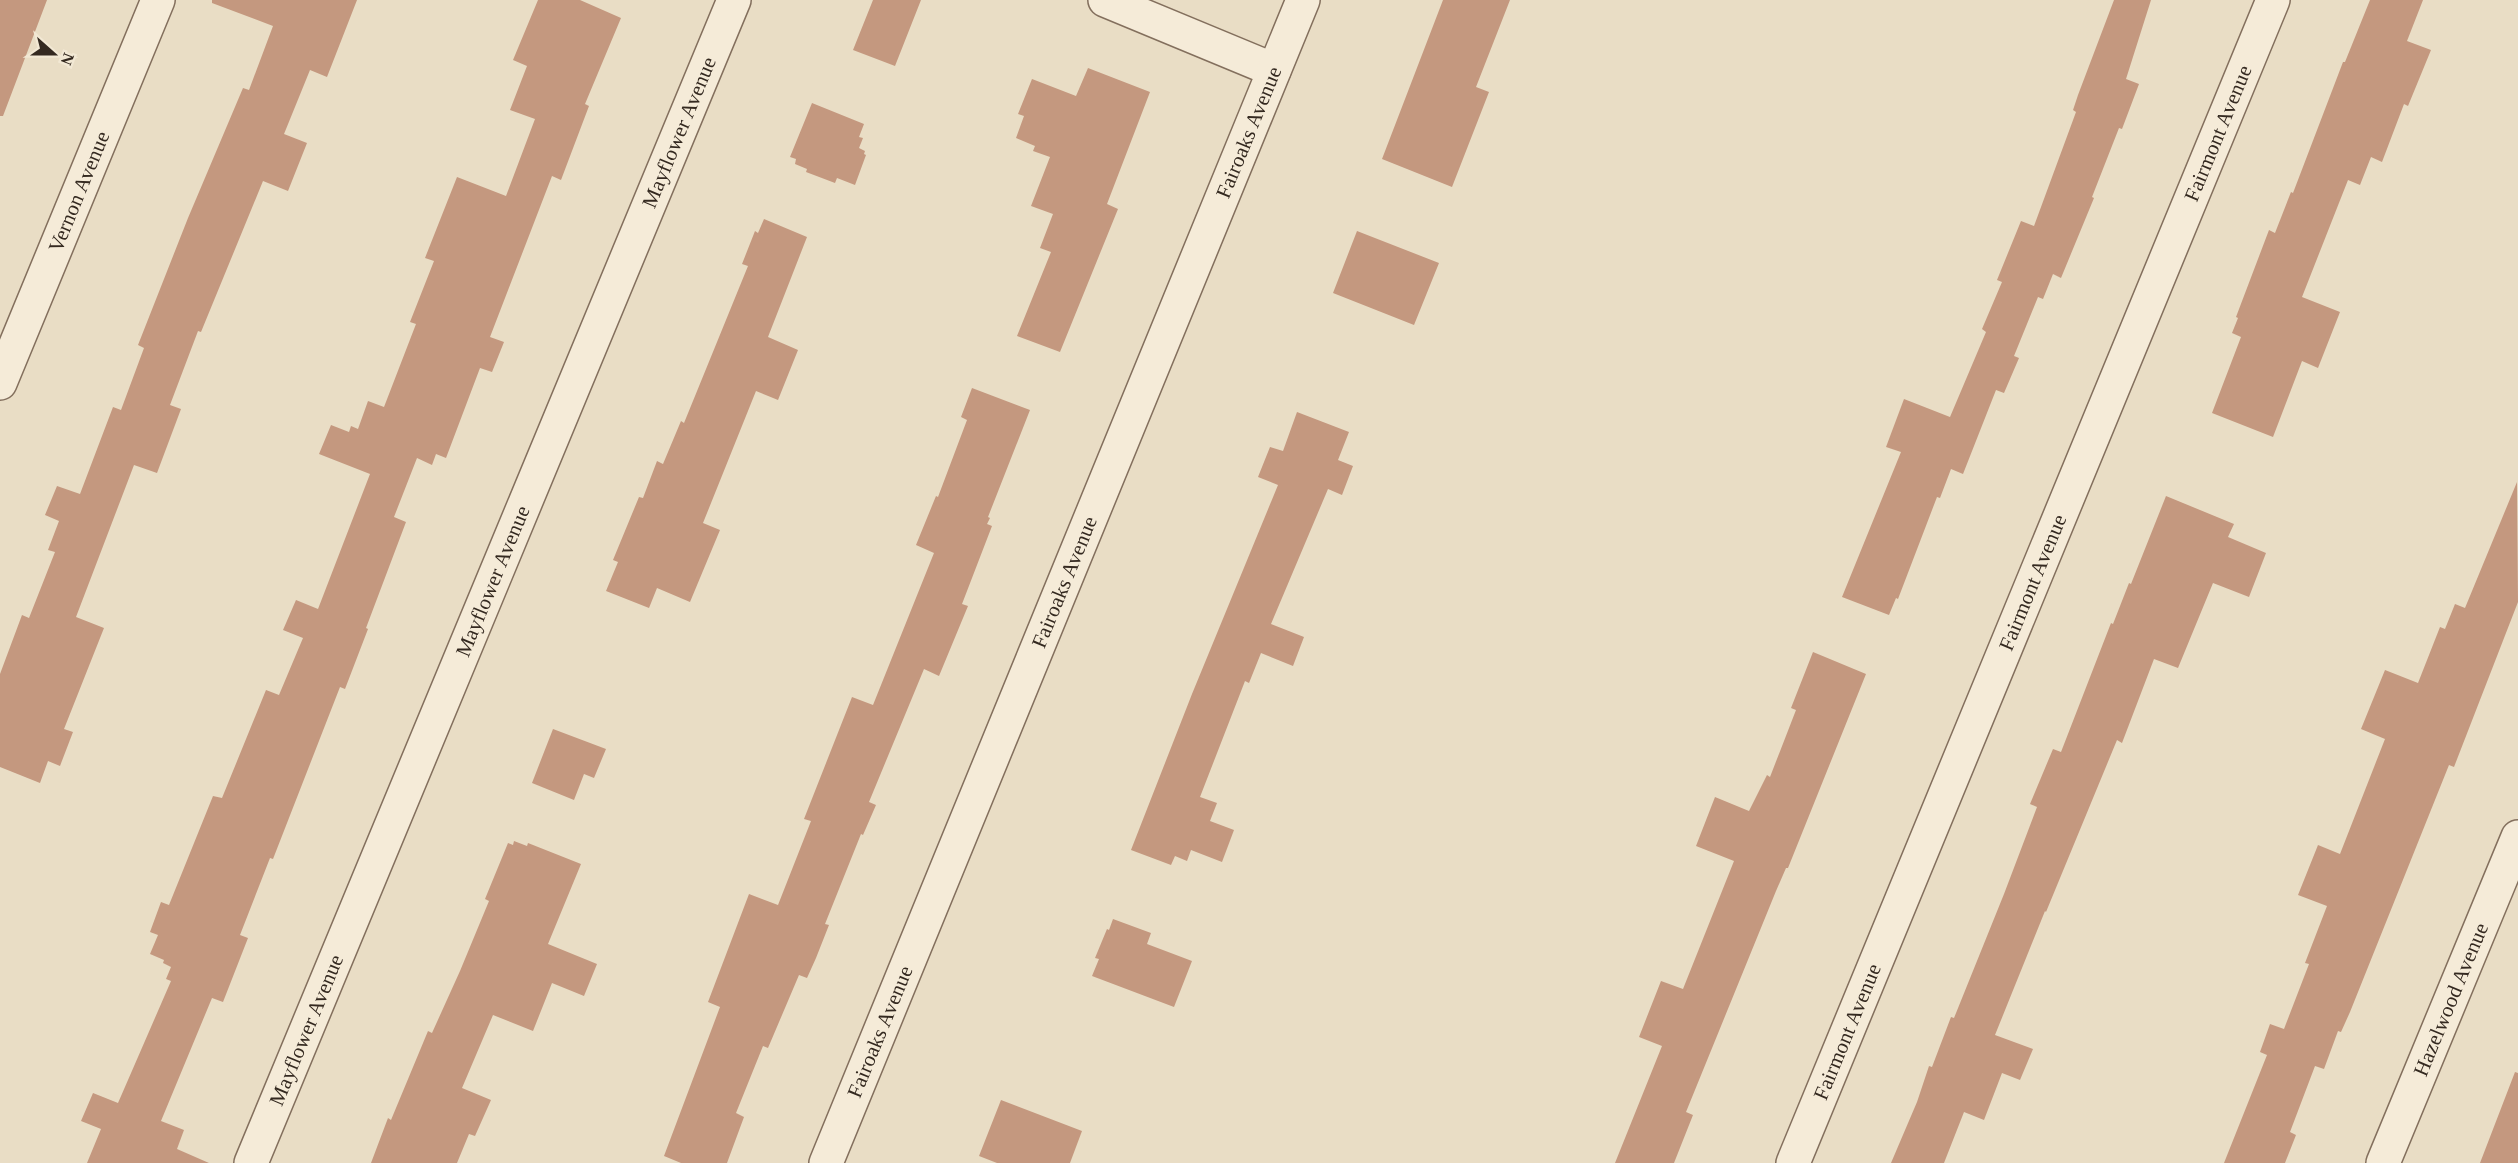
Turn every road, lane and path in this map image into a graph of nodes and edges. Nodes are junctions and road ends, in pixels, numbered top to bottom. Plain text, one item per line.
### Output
1 (158, 0) edge
2 (734, 0) edge
3 (1105, 0) edge
4 (1303, 0) edge
5 (2273, 0) edge
6 (1274, 70) junction
7 (0, 383) edge
8 (2518, 837) edge
9 (250, 1163) edge
10 (826, 1163) edge
11 (1793, 1163) edge
12 (2384, 1163) edge

1 - 7 street, Vernon Avenue
2 - 9 street, Mayflower Avenue
3 - 6 street
4 - 6 street, Fairoaks Avenue
5 - 11 street, Fairmont Avenue
6 - 10 street, Fairoaks Avenue
8 - 12 street, Hazelwood Avenue

